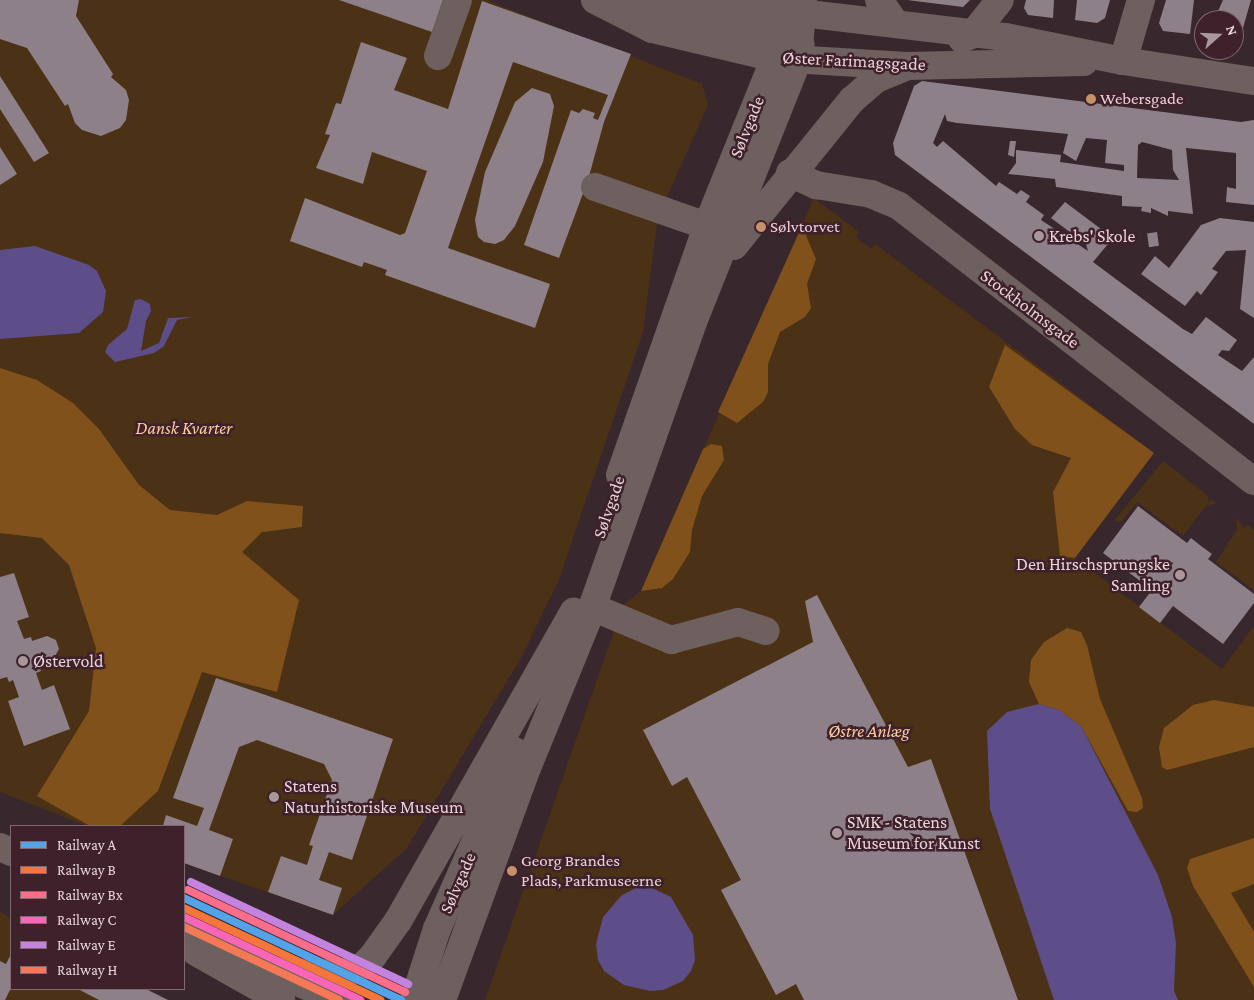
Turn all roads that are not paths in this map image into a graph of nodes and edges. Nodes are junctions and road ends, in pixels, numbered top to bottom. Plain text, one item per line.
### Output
1 (458, 0) edge
2 (878, 0) edge
3 (1000, 0) edge
4 (1141, 0) edge
5 (599, 1) edge
6 (703, 1) edge
7 (801, 7) edge
8 (896, 24) junction
9 (973, 34) junction
10 (789, 50) junction
11 (438, 56) dead end
12 (917, 61) junction
13 (1123, 61) junction
14 (1254, 81) edge
15 (790, 173) junction
16 (595, 187) dead end
17 (707, 226) junction
18 (695, 317) junction
19 (1254, 481) edge
20 (583, 609) junction
21 (766, 631) dead end
22 (185, 933) edge
23 (185, 945) edge
24 (185, 951) edge
25 (276, 972) junction
26 (253, 1000) edge
27 (282, 1000) edge
28 (339, 1000) edge
29 (414, 1000) edge
30 (442, 1000) edge

1 - 11 street
2 - 8 street
3 - 9 street
4 - 13 street
5 - 10 street, Øster Farimagsgade
6 - 7 street, Øster Farimagsgade
7 - 8 street, Øster Farimagsgade
7 - 10 street, Sølvgade
8 - 9 street, Øster Farimagsgade
9 - 12 street, Sølvgade
9 - 13 street, Øster Farimagsgade
10 - 12 street, Øster Farimagsgade
10 - 17 street, Sølvgade
10 - 18 street, Sølvgade
12 - 13 street, Øster Farimagsgade
12 - 15 street, Sølvgade
13 - 14 street, Øster Farimagsgade
15 - 18 street, Sølvgade
15 - 19 street, Stockholmsgade
16 - 17 street
17 - 20 street, Sølvgade
18 - 20 street, Sølvgade
20 - 21 street
20 - 25 street
20 - 29 street, Sølvgade
20 - 30 street, Sølvgade
22 - 25 street
23 - 27 street
24 - 26 street
25 - 28 street

